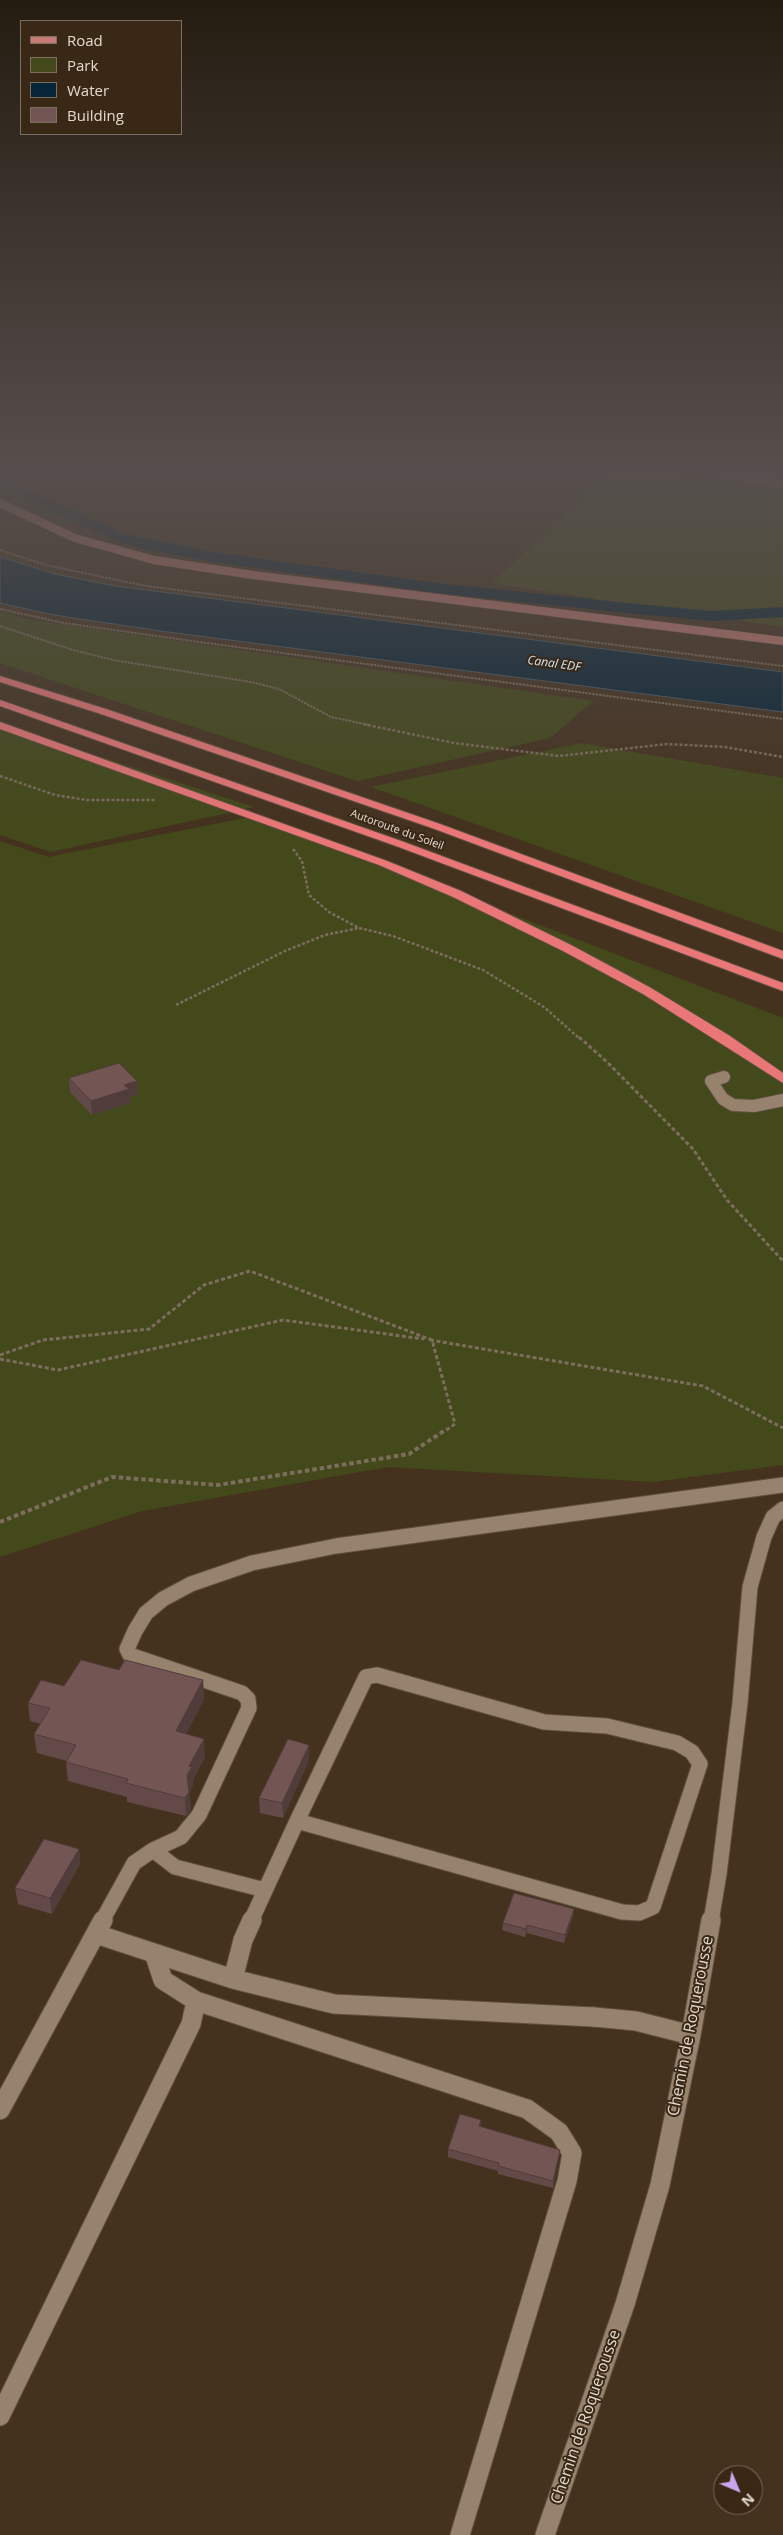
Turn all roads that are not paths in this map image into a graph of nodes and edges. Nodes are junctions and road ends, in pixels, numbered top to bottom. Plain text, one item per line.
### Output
1 (392, 592) edge
2 (783, 641) edge
3 (0, 679) edge
4 (0, 703) edge
5 (0, 725) edge
6 (783, 955) edge
7 (783, 987) edge
8 (724, 1077) dead end
9 (783, 1079) edge
10 (783, 1100) edge
11 (783, 1484) edge
12 (783, 1509) edge
13 (297, 1821) junction
14 (153, 1850) junction
15 (265, 1890) junction
16 (96, 1934) junction
17 (154, 1953) junction
18 (233, 1979) junction
19 (196, 2001) junction
20 (691, 2035) junction
21 (0, 2110) edge
22 (0, 2416) edge
23 (460, 2535) edge
24 (545, 2535) edge

1 - 2 main road
3 - 6 highway, Autoroute du Soleil
4 - 7 highway, Autoroute du Soleil
5 - 9 highway
8 - 10 street
11 - 14 street
12 - 20 street, Chemin de Roquerousse
13 - 13 street
13 - 15 street
14 - 15 street
14 - 16 street
15 - 18 street
16 - 17 street
16 - 21 street
17 - 18 street
17 - 19 street
18 - 20 street
19 - 22 street
19 - 23 street
20 - 24 street, Chemin de Roquerousse

